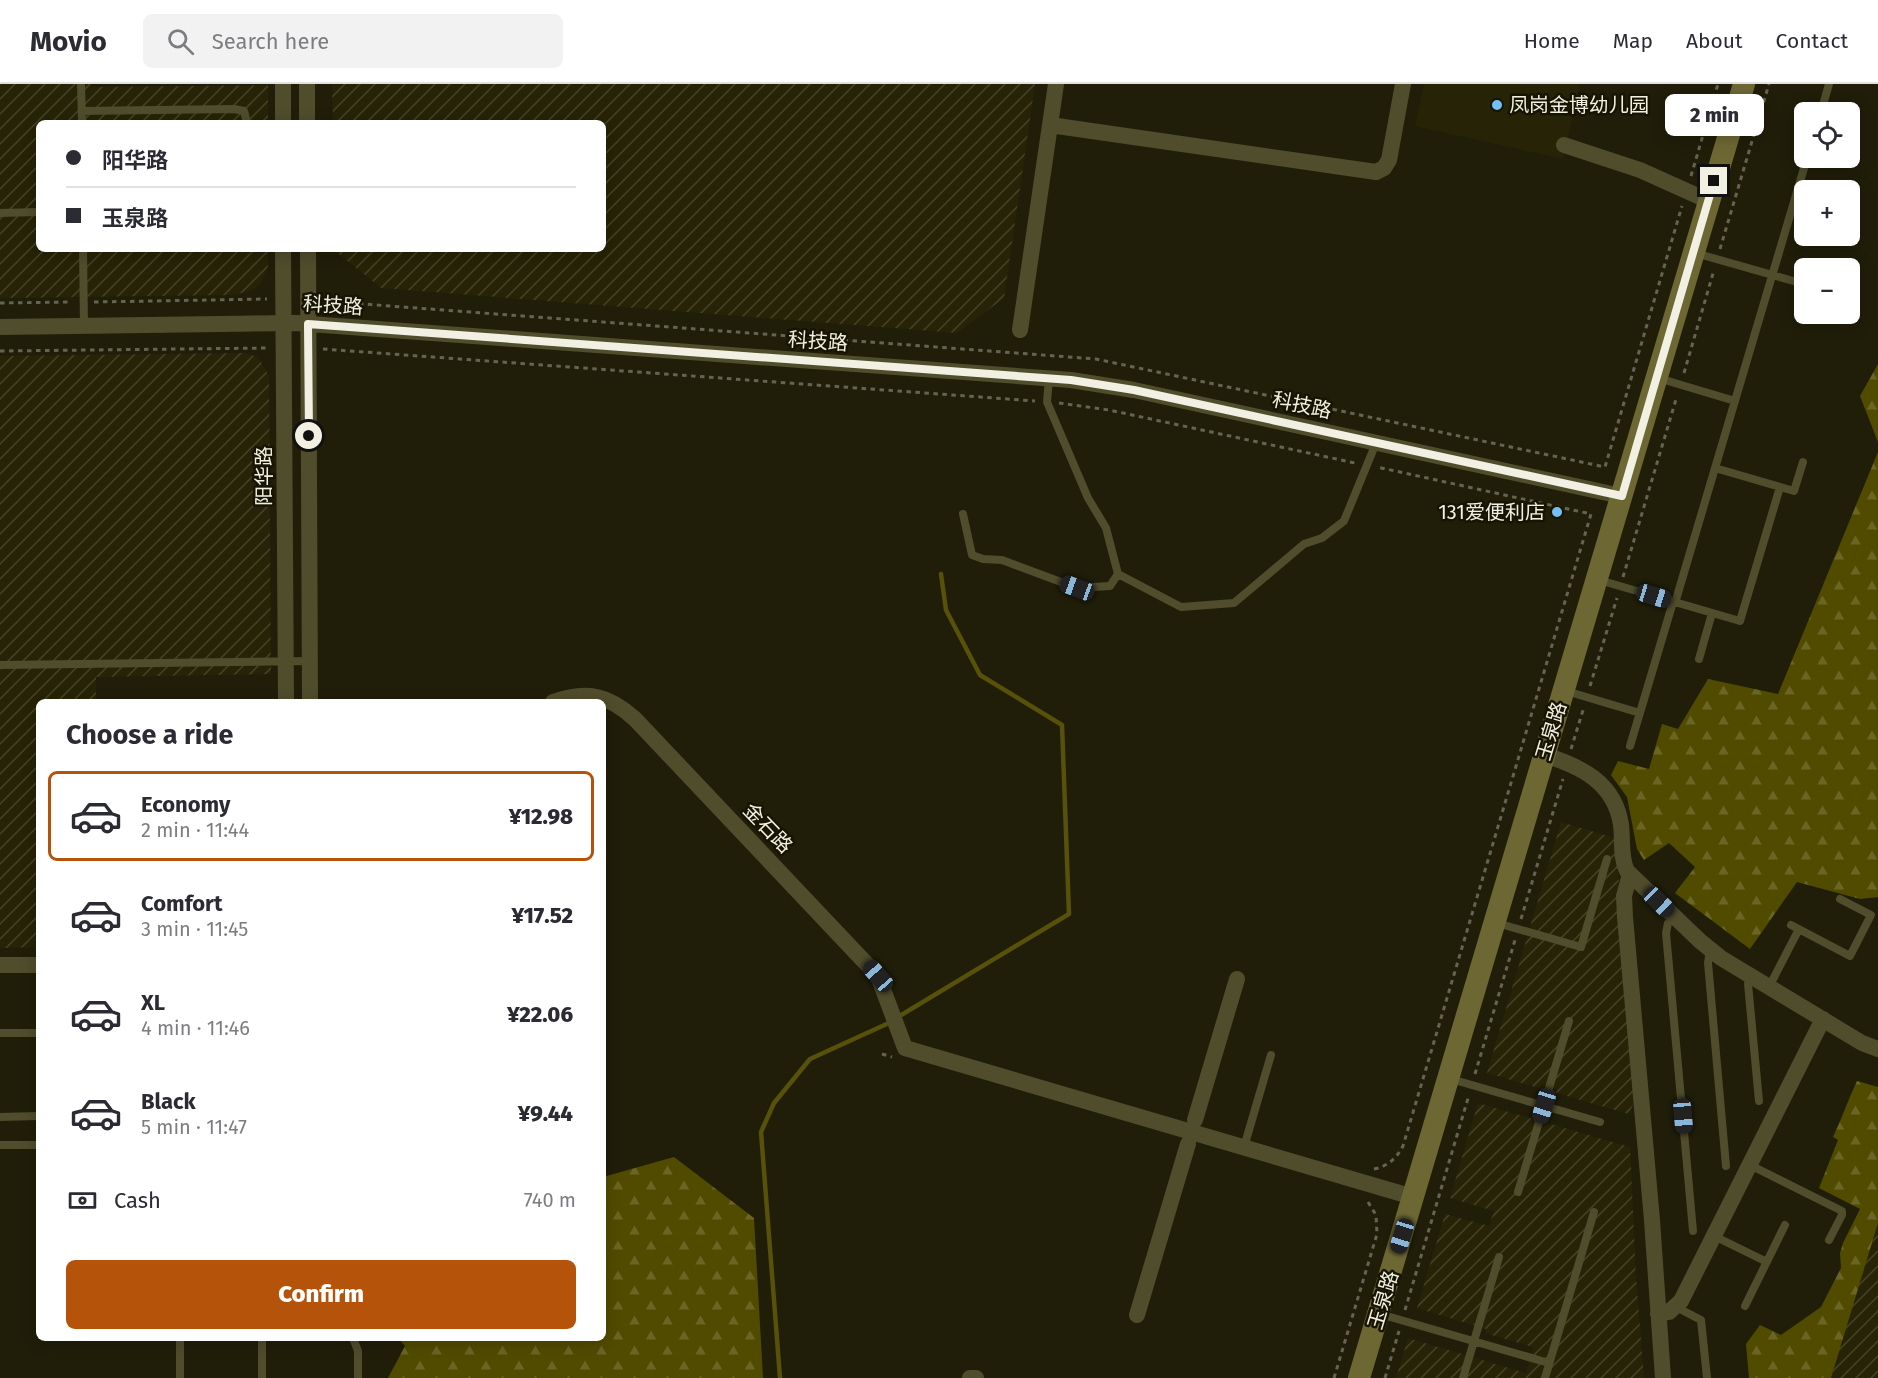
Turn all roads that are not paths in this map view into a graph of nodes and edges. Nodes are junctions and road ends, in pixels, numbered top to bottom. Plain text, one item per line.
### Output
1 (81, 84) edge
2 (283, 84) edge
3 (307, 84) edge
4 (1056, 84) edge
5 (1403, 84) edge
6 (1744, 84) edge
7 (1829, 84) edge
8 (1824, 102) edge
9 (82, 111) junction
10 (82, 120) edge
11 (247, 120) edge
12 (283, 120) edge
13 (307, 120) edge
14 (1050, 125) junction
15 (1564, 145) dead end
16 (1709, 201) junction
17 (36, 212) edge
18 (0, 213) edge
19 (1794, 214) edge
20 (83, 252) edge
21 (284, 252) edge
22 (308, 252) edge
23 (1694, 252) junction
24 (1773, 275) junction
25 (1794, 281) edge
26 (284, 323) junction
27 (308, 324) junction
28 (84, 326) junction
29 (0, 327) edge
30 (1020, 330) dead end
31 (1656, 377) junction
32 (1049, 378) junction
33 (1735, 400) junction
34 (1376, 442) junction
35 (1803, 462) dead end
36 (1715, 468) junction
37 (1780, 487) junction
38 (1622, 496) junction
39 (963, 514) dead end
40 (1118, 574) junction
41 (1596, 579) junction
42 (1674, 602) junction
43 (1712, 614) junction
44 (1699, 659) dead end
45 (310, 661) junction
46 (285, 662) junction
47 (0, 665) edge
48 (1564, 690) junction
49 (286, 699) edge
50 (310, 699) edge
51 (562, 699) edge
52 (1640, 713) junction
53 (1630, 746) dead end
54 (1544, 755) junction
55 (1607, 859) dead end
56 (1630, 874) junction
57 (1840, 899) dead end
58 (1674, 916) junction
59 (1495, 922) junction
60 (1710, 950) junction
61 (36, 964) edge
62 (0, 965) edge
63 (1750, 975) junction
64 (1237, 979) dead end
65 (1769, 987) junction
66 (1823, 1019) junction
67 (1569, 1021) dead end
68 (1, 1033) edge
69 (36, 1033) edge
70 (1878, 1049) edge
71 (1271, 1055) dead end
72 (1449, 1078) junction
73 (1759, 1101) dead end
74 (1544, 1106) junction
75 (0, 1116) edge
76 (36, 1116) edge
77 (1195, 1120) dead end
78 (1600, 1122) dead end
79 (1188, 1144) dead end
80 (0, 1145) edge
81 (36, 1145) edge
82 (1244, 1147) junction
83 (1750, 1165) junction
84 (1726, 1166) dead end
85 (1518, 1192) dead end
86 (1413, 1197) junction
87 (1594, 1212) dead end
88 (1785, 1226) dead end
89 (1693, 1231) dead end
90 (1714, 1236) junction
91 (1829, 1240) dead end
92 (1499, 1257) dead end
93 (1767, 1262) junction
94 (1744, 1306) dead end
95 (1676, 1307) junction
96 (1379, 1313) junction
97 (1658, 1314) junction
98 (1137, 1315) dead end
99 (180, 1341) edge
100 (262, 1341) edge
101 (354, 1341) edge
102 (1474, 1341) junction
103 (1549, 1363) junction
104 (180, 1378) edge
105 (262, 1378) edge
106 (358, 1378) edge
107 (970, 1378) edge
108 (976, 1378) edge
109 (1359, 1378) edge
110 (1463, 1378) edge
111 (1545, 1378) edge
112 (1663, 1378) edge
113 (1707, 1378) edge

1 - 9 lane
2 - 12 street
3 - 13 street
4 - 14 street
5 - 14 street
6 - 16 street, 玉泉路
7 - 8 lane
9 - 10 lane
9 - 11 lane
14 - 30 street
15 - 16 street
16 - 23 street, 玉泉路
17 - 18 lane
19 - 24 lane
20 - 28 lane
21 - 26 street, 阳华路
22 - 27 street
23 - 24 lane
23 - 31 street, 玉泉路
24 - 25 lane
24 - 33 lane
26 - 27 street, 科技路
26 - 28 street, 科技路
26 - 46 street, 阳华路
27 - 32 street, 科技路
27 - 45 street
28 - 29 street, 科技路
31 - 33 lane
31 - 38 street, 玉泉路
32 - 34 street, 科技路
32 - 40 lane
33 - 36 lane
34 - 38 street, 科技路
34 - 40 lane
35 - 37 lane
36 - 37 lane
36 - 42 lane
37 - 43 lane
38 - 41 street, 玉泉路
39 - 40 lane
41 - 42 lane
41 - 48 street, 玉泉路
42 - 43 lane
42 - 52 lane
43 - 44 lane
45 - 46 lane
45 - 50 street
46 - 47 lane
46 - 49 street, 阳华路
48 - 52 lane
48 - 54 street, 玉泉路
51 - 82 street, 金石路
52 - 53 lane
54 - 56 street
54 - 59 street, 玉泉路
55 - 59 lane
56 - 58 street
56 - 97 street
57 - 65 lane
58 - 60 street
58 - 89 lane
59 - 72 street, 玉泉路
60 - 63 street
60 - 84 lane
61 - 62 street
63 - 65 street
63 - 73 lane
64 - 77 street
65 - 66 street
66 - 70 street
66 - 83 street
67 - 74 lane
68 - 69 lane
71 - 82 lane
72 - 74 lane
72 - 86 street, 玉泉路
74 - 78 lane
74 - 85 lane
75 - 76 lane
79 - 98 street
80 - 81 lane
82 - 86 street
83 - 90 street
83 - 91 lane
86 - 96 street, 玉泉路
87 - 103 lane
88 - 93 lane
90 - 93 lane
90 - 95 street
92 - 102 lane
93 - 94 lane
95 - 97 street
95 - 113 lane
96 - 102 lane
96 - 109 street, 玉泉路
97 - 112 street
99 - 104 lane
100 - 105 lane
101 - 106 lane
102 - 103 lane
102 - 110 lane
103 - 111 lane
107 - 108 street

